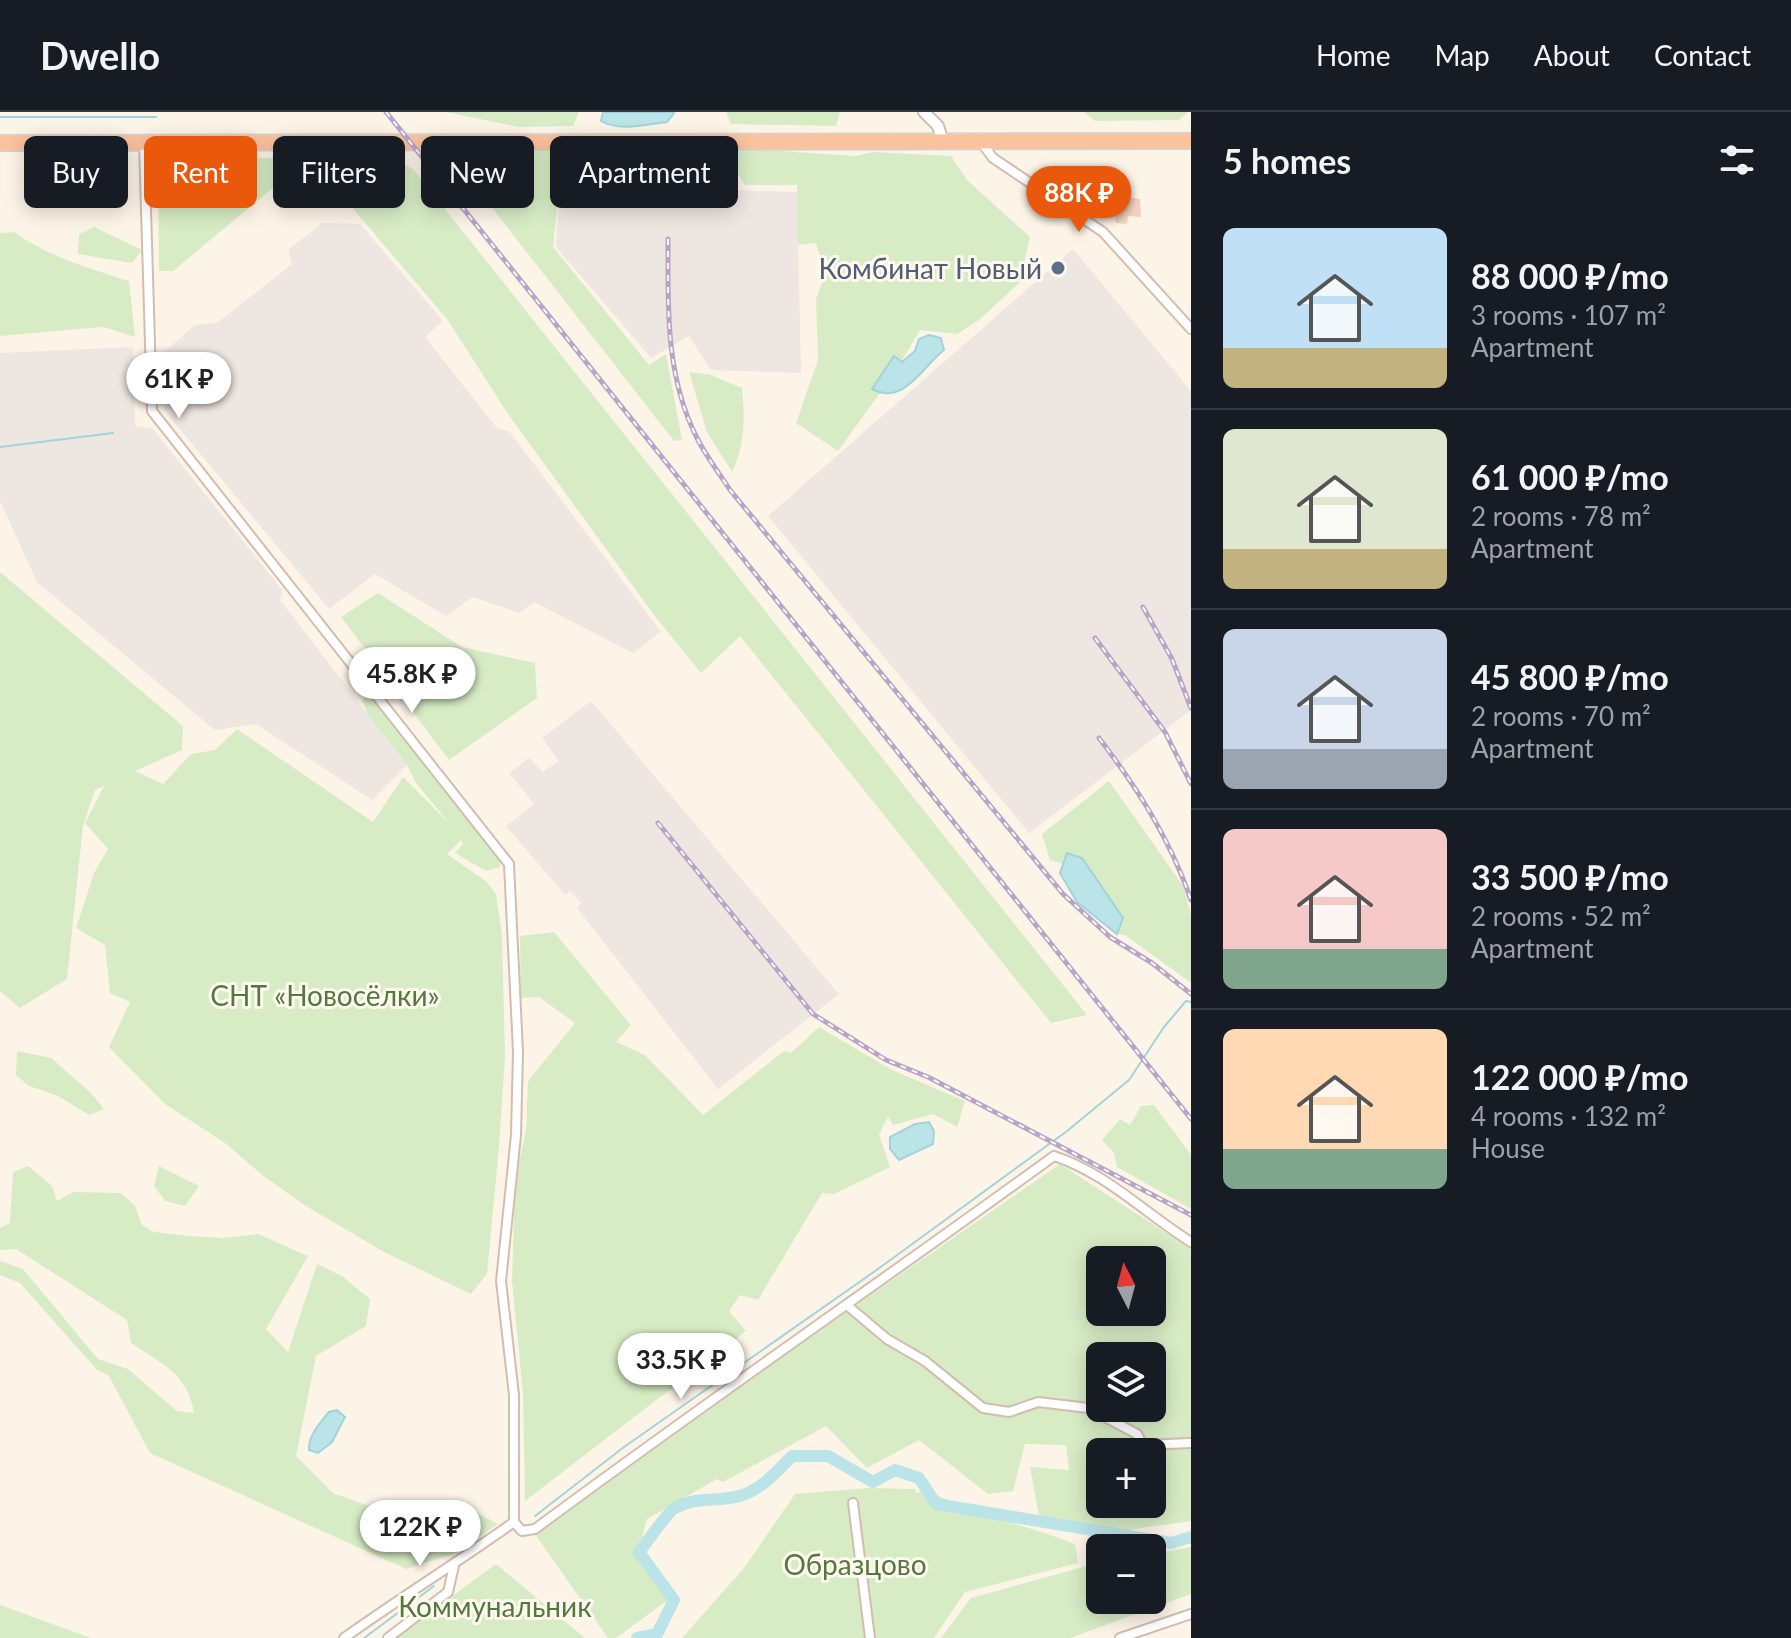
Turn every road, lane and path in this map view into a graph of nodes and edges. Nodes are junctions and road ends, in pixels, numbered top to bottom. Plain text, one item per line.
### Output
1 (924, 112) edge
2 (1191, 141) edge
3 (144, 142) edge
4 (257, 142) edge
5 (943, 142) junction
6 (981, 142) junction
7 (0, 143) edge
8 (146, 208) edge
9 (1191, 329) edge
10 (1191, 1242) edge
11 (848, 1306) junction
12 (1191, 1443) edge
13 (853, 1503) dead end
14 (514, 1522) junction
15 (454, 1566) junction
16 (1191, 1614) edge
17 (344, 1638) edge
18 (388, 1638) edge
19 (870, 1638) edge
20 (1120, 1638) edge

1 - 5 street
2 - 6 highway
3 - 7 highway
4 - 5 highway
5 - 6 highway
6 - 9 street
8 - 14 street
10 - 11 street
11 - 12 street
11 - 14 street
13 - 19 street
14 - 15 street
15 - 17 street
15 - 18 street
16 - 20 street

